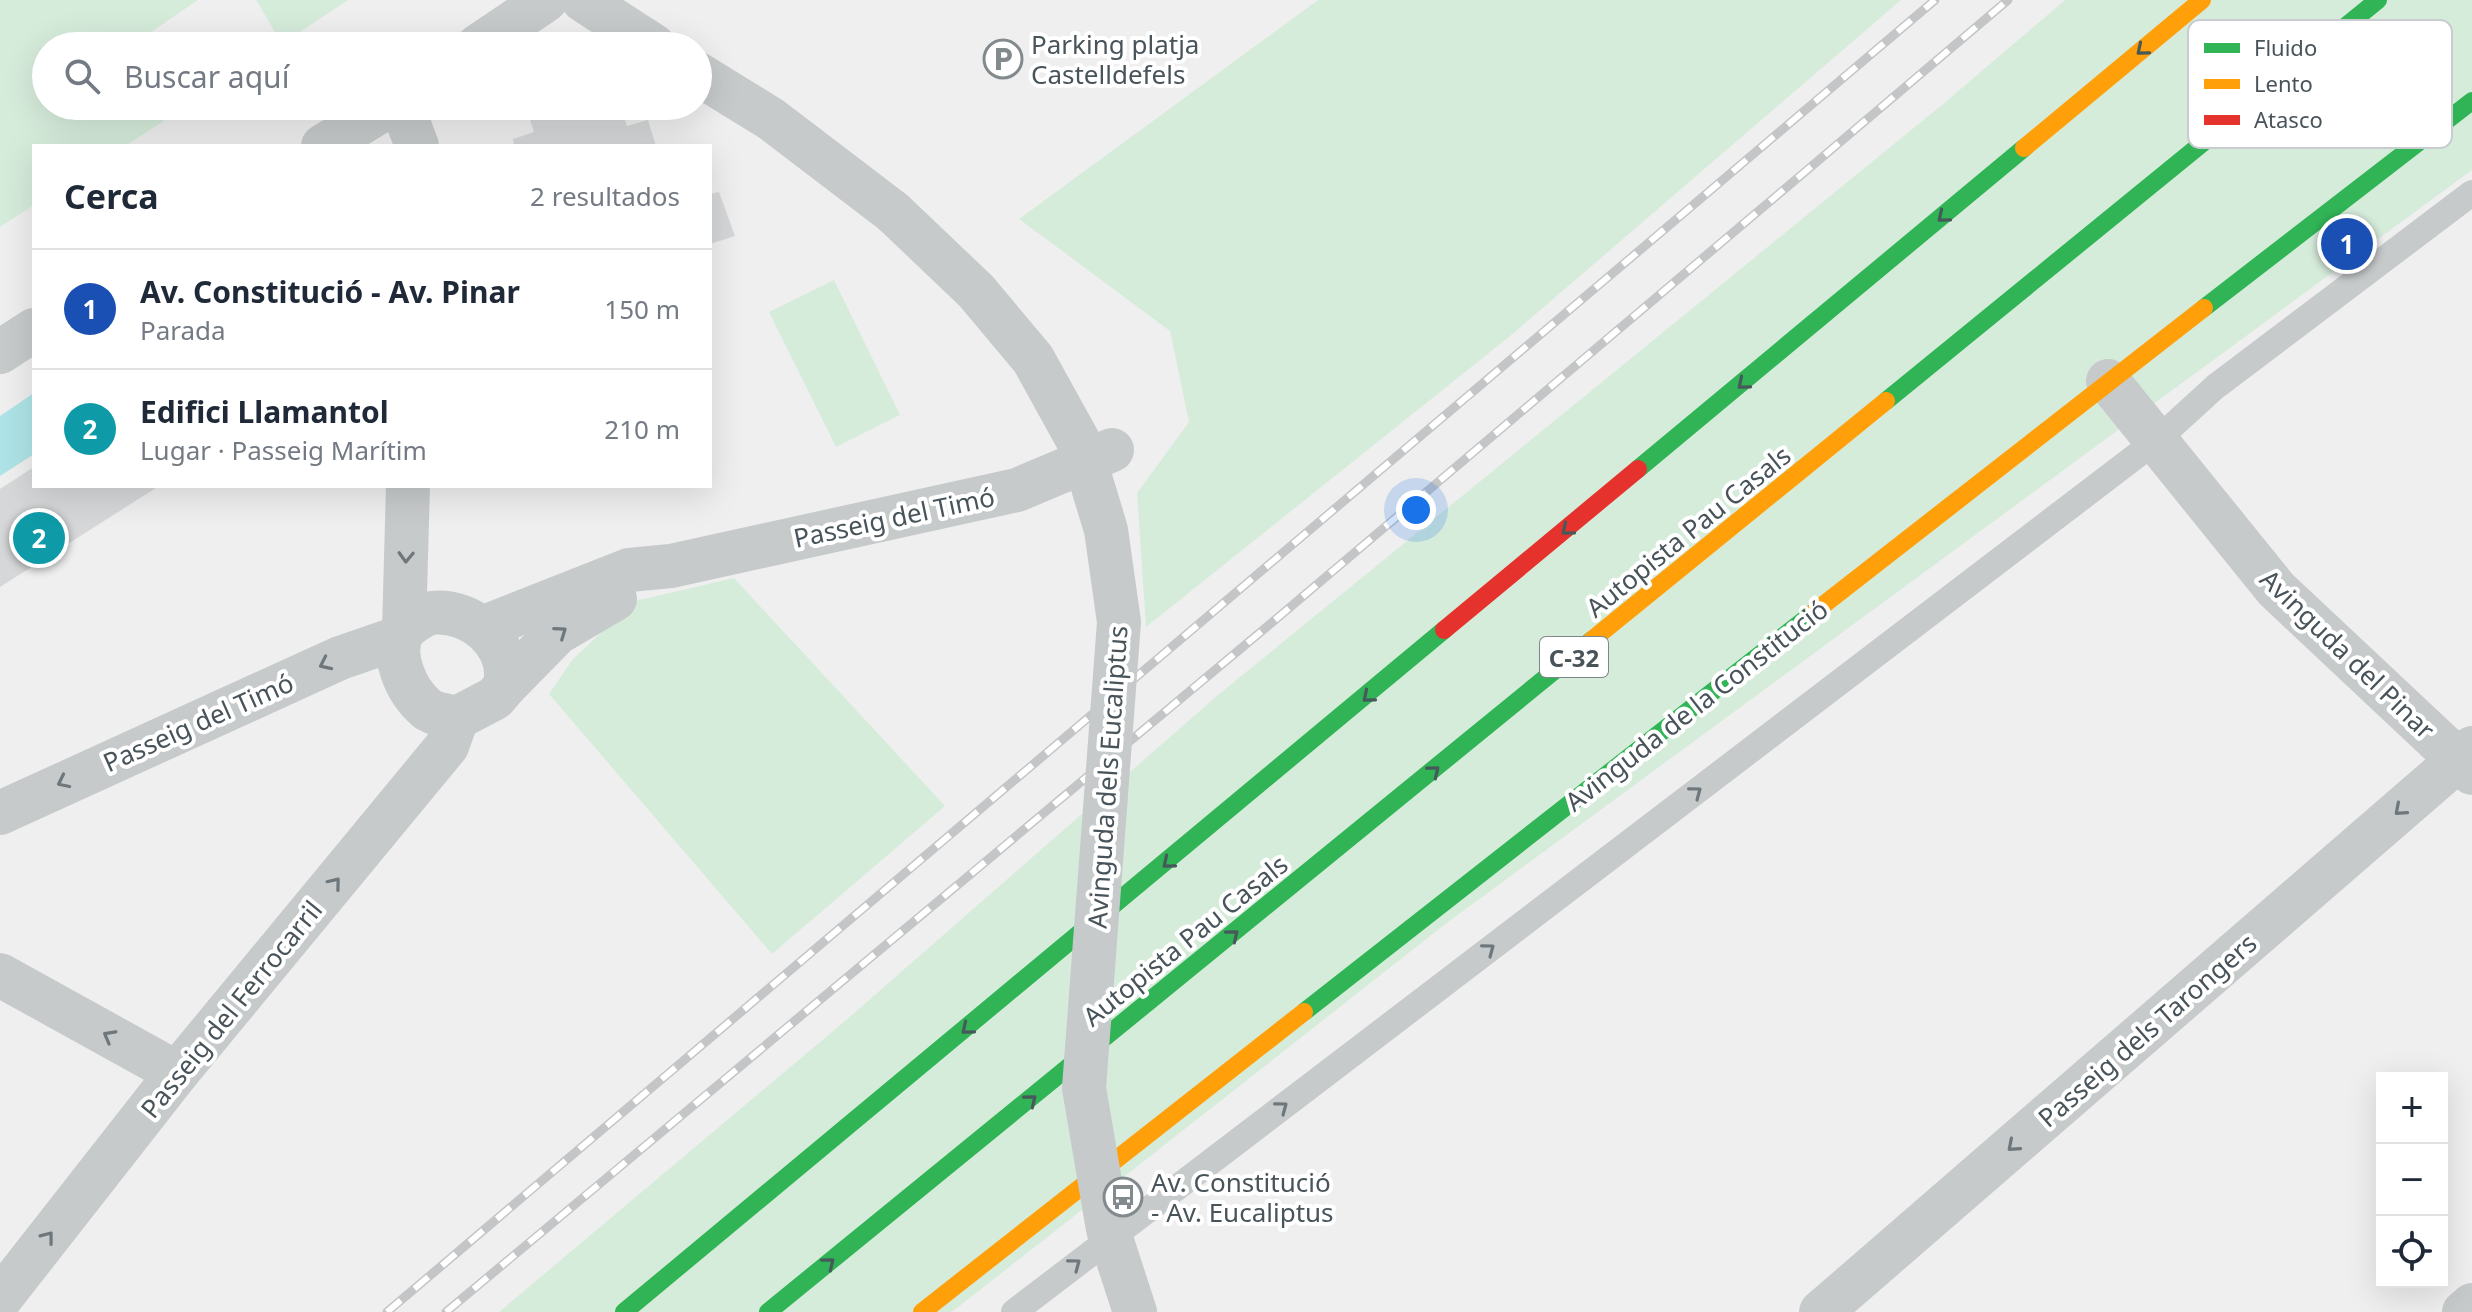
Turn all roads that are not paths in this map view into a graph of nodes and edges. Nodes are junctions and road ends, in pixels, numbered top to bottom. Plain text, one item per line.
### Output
1 (546, 0) edge
2 (583, 0) edge
3 (2202, 0) edge
4 (2378, 0) edge
5 (2353, 20) edge
6 (499, 32) edge
7 (632, 32) edge
8 (712, 83) edge
9 (2472, 101) edge
10 (2452, 116) edge
11 (366, 120) edge
12 (407, 120) edge
13 (326, 144) edge
14 (416, 144) edge
15 (2196, 148) edge
16 (2411, 148) edge
17 (2472, 193) edge
18 (32, 331) edge
19 (0, 352) edge
20 (2108, 381) junction
21 (2157, 440) junction
22 (1112, 450) dead end
23 (408, 488) edge
24 (671, 566) junction
25 (482, 628) junction
26 (401, 633) junction
27 (505, 686) junction
28 (457, 718) junction
29 (2468, 760) edge
30 (0, 813) edge
31 (0, 975) edge
32 (177, 1073) junction
33 (0, 1299) edge
34 (2472, 1305) edge
35 (624, 1312) edge
36 (768, 1312) edge
37 (922, 1312) edge
38 (1014, 1312) edge
39 (1135, 1312) edge
40 (1821, 1312) edge
41 (2464, 1312) edge

1 - 6 street
2 - 7 street
3 -> 35 main road
5 -> 4 main road, Autopista Pau Casals / C-32
8 - 39 street, Avinguda dels Eucaliptus, bridge
9 - 10 main road, Avinguda de la Constitució
11 - 13 street
12 - 14 street
36 -> 15 main road, Autopista Pau Casals / C-32
16 - 20 main road, Avinguda de la Constitució
17 - 21 lane
18 - 19 street
20 - 21 street, Avinguda del Pinar
20 - 37 main road, Avinguda de la Constitució
21 - 29 street, Avinguda del Pinar
38 -> 21 lane
22 - 24 street, Passeig del Timó
23 -> 26 street
24 - 25 street, Passeig del Timó
27 -> 24 street, Passeig del Timó
25 - 26 street
25 - 27 street
26 - 28 street
26 -> 30 street, Passeig del Timó
27 - 28 street
32 -> 28 street, Passeig del Ferrocarril
29 -> 40 street, Passeig dels Tarongers
32 -> 31 street
33 -> 32 street, Passeig del Ferrocarril
34 - 41 street

